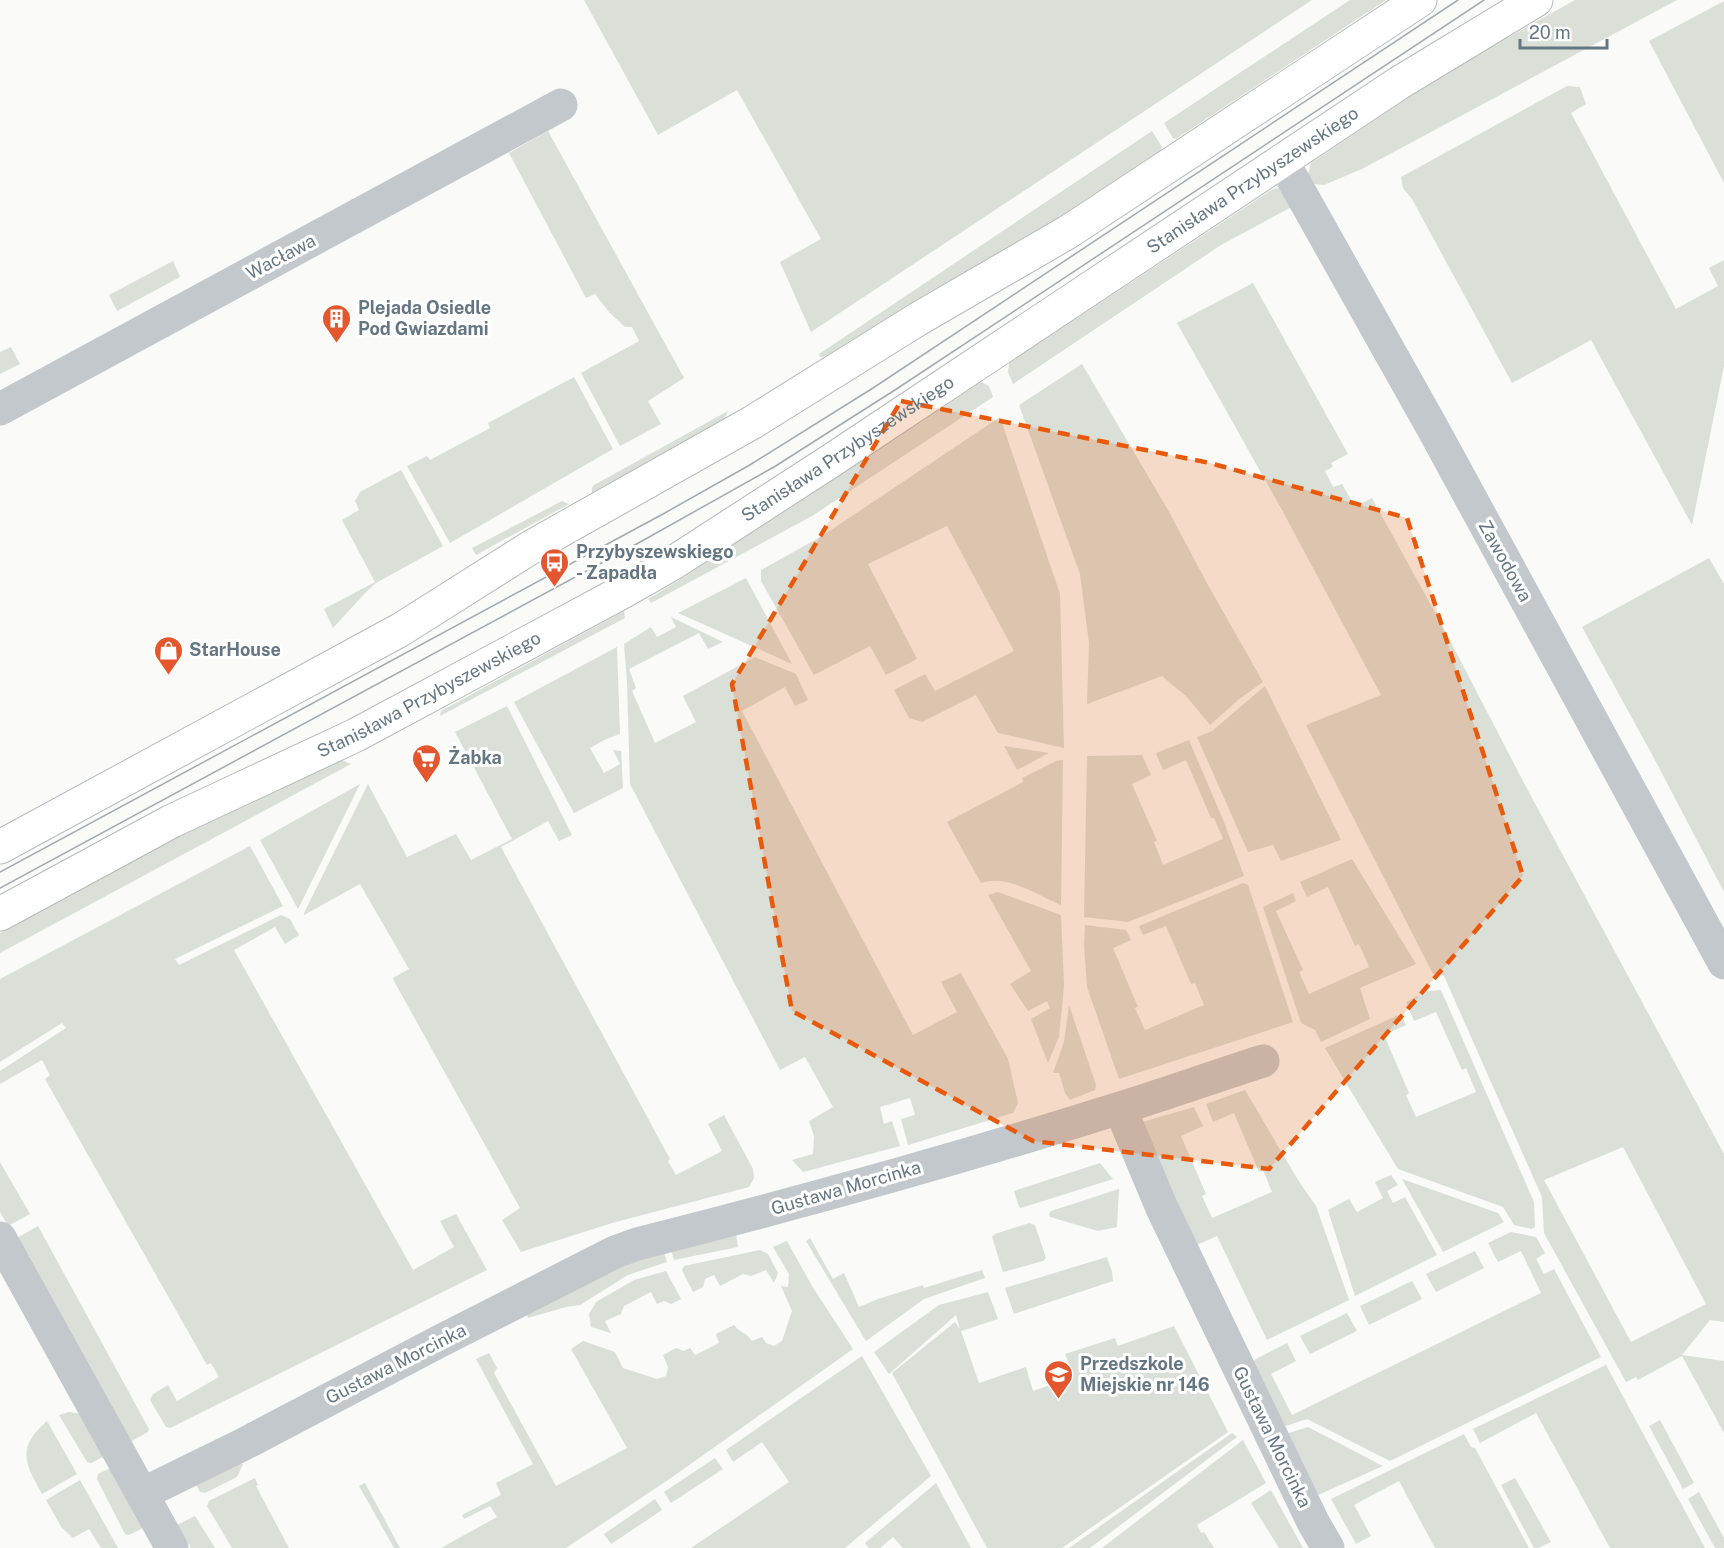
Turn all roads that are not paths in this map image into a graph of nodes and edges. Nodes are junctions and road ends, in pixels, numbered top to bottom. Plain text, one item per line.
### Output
1 (1420, 0) edge
2 (1536, 0) edge
3 (561, 105) dead end
4 (1282, 160) junction
5 (0, 409) edge
6 (0, 847) edge
7 (0, 914) edge
8 (1724, 963) edge
9 (1263, 1061) dead end
10 (1120, 1108) junction
11 (0, 1238) edge
12 (142, 1494) junction
13 (172, 1548) edge
14 (1328, 1548) edge

1 - 6 main road
2 - 4 main road, Stanisława Przybyszewskiego
3 - 5 street, Wacława
4 - 7 main road, Stanisława Przybyszewskiego
4 - 8 street, Zawodowa
9 - 10 street
10 - 12 street, Gustawa Morcinka
10 - 14 street, Gustawa Morcinka
11 - 12 street
12 - 13 street

